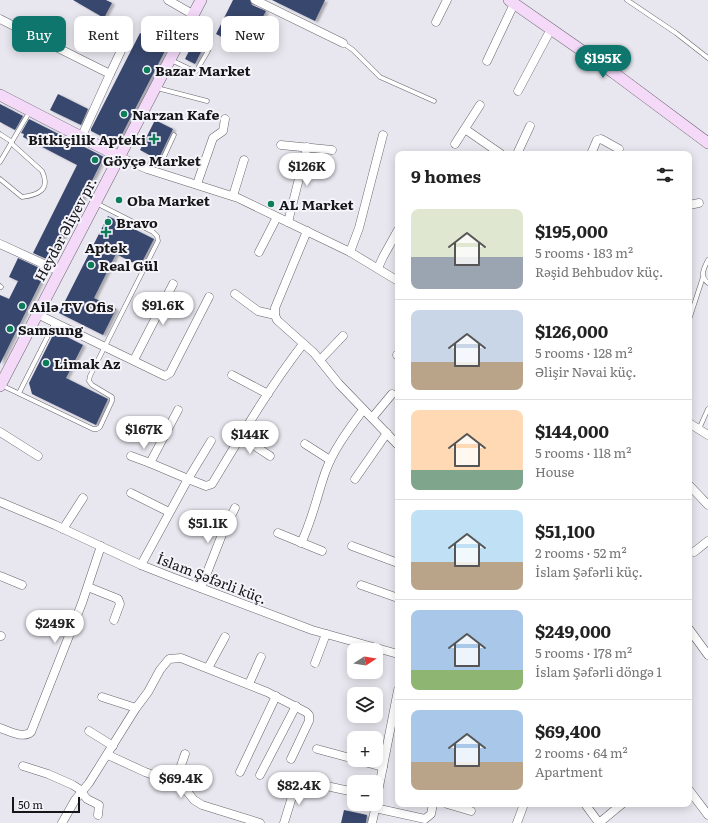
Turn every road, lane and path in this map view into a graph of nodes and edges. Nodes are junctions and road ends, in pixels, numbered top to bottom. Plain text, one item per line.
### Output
1 (168, 0) edge
2 (201, 0) edge
3 (256, 0) edge
4 (447, 0) edge
5 (627, 0) edge
6 (512, 2) edge
7 (194, 15) junction
8 (0, 19) edge
9 (436, 22) dead end
10 (551, 29) junction
11 (343, 43) joint
12 (120, 52) edge
13 (207, 52) edge
14 (708, 58) edge
15 (171, 60) junction
16 (487, 61) dead end
17 (110, 74) junction
18 (156, 88) junction
19 (518, 92) dead end
20 (0, 95) edge
21 (207, 101) dead end
22 (434, 101) dead end
23 (480, 105) dead end
24 (30, 111) junction
25 (225, 119) dead end
26 (530, 126) dead end
27 (466, 129) junction
28 (0, 134) edge
29 (383, 134) dead end
30 (174, 135) dead end
31 (81, 138) junction
32 (12, 143) junction
33 (708, 143) edge
34 (455, 144) dead end
35 (281, 145) dead end
36 (307, 147) junction
37 (619, 148) dead end
38 (332, 150) dead end
39 (497, 151) edge
40 (518, 151) edge
41 (592, 151) edge
42 (120, 157) junction
43 (244, 160) dead end
44 (0, 162) edge
45 (147, 169) junction
46 (0, 180) edge
47 (197, 184) junction
48 (233, 196) junction
49 (96, 203) junction
50 (699, 203) dead end
51 (692, 204) edge
52 (277, 217) junction
53 (288, 222) junction
54 (307, 231) junction
55 (395, 235) edge
56 (0, 244) edge
57 (259, 252) dead end
58 (350, 252) junction
59 (708, 260) edge
60 (378, 268) junction
61 (59, 271) junction
62 (703, 277) junction
63 (395, 278) edge
64 (708, 283) edge
65 (173, 284) dead end
66 (235, 294) dead end
67 (209, 297) dead end
68 (692, 311) edge
69 (38, 314) junction
70 (274, 315) junction
71 (55, 322) junction
72 (343, 336) dead end
73 (303, 344) junction
74 (104, 346) junction
75 (134, 360) junction
76 (320, 360) junction
77 (232, 375) dead end
78 (0, 385) edge
79 (19, 393) junction
80 (268, 394) junction
81 (392, 394) dead end
82 (708, 409) edge
83 (178, 410) dead end
84 (363, 410) junction
85 (372, 418) junction
86 (692, 425) edge
87 (698, 429) junction
88 (0, 432) edge
89 (386, 433) junction
90 (707, 433) edge
91 (240, 436) junction
92 (395, 440) edge
93 (211, 441) dead end
94 (305, 444) dead end
95 (38, 456) dead end
96 (131, 456) dead end
97 (270, 456) dead end
98 (330, 460) junction
99 (150, 463) junction
100 (188, 479) junction
101 (355, 479) dead end
102 (692, 488) edge
103 (131, 494) dead end
104 (83, 498) dead end
105 (0, 502) edge
106 (708, 505) edge
107 (235, 508) dead end
108 (169, 512) junction
109 (63, 528) junction
110 (278, 533) dead end
111 (708, 541) edge
112 (302, 543) junction
113 (101, 546) junction
114 (352, 546) dead end
115 (322, 551) dead end
116 (694, 552) dead end
117 (395, 562) edge
118 (141, 565) junction
119 (0, 576) edge
120 (361, 585) dead end
121 (22, 586) dead end
122 (88, 587) junction
123 (201, 588) junction
124 (395, 597) edge
125 (114, 620) dead end
126 (692, 633) edge
127 (326, 634) junction
128 (225, 637) dead end
129 (395, 653) edge
130 (708, 655) edge
131 (261, 657) dead end
132 (315, 663) dead end
133 (208, 668) junction
134 (249, 684) junction
135 (276, 696) junction
136 (102, 697) dead end
137 (296, 706) junction
138 (136, 708) junction
139 (395, 721) edge
140 (0, 728) edge
141 (89, 731) dead end
142 (113, 746) junction
143 (317, 749) dead end
144 (184, 754) dead end
145 (108, 755) junction
146 (347, 758) edge
147 (291, 759) dead end
148 (23, 766) dead end
149 (383, 767) joint
150 (240, 772) dead end
151 (260, 774) dead end
152 (381, 775) edge
153 (175, 783) junction
154 (296, 784) dead end
155 (331, 786) dead end
156 (347, 790) edge
157 (82, 792) junction
158 (692, 794) edge
159 (383, 804) edge
160 (433, 807) edge
161 (457, 807) edge
162 (523, 807) edge
163 (587, 807) edge
164 (618, 807) edge
165 (374, 811) edge
166 (471, 811) dead end
167 (98, 815) dead end
168 (708, 815) edge
169 (62, 823) edge
170 (260, 823) edge
171 (284, 823) edge
172 (372, 823) edge
173 (517, 823) edge
174 (599, 823) edge

1 - 7 street
2 - 7 main road, Heydər Əliyev pr.
3 - 11 street
4 - 9 street
5 - 14 lane
6 - 10 main road
6 - 16 street
7 - 15 main road, Heydər Əliyev pr.
8 - 17 street
10 - 19 street
10 - 33 main road
11 - 22 lane
12 - 17 street
13 - 15 lane
15 - 18 main road, Heydər Əliyev pr.
17 - 31 street
18 - 21 lane
18 - 42 main road, Heydər Əliyev pr.
20 - 24 main road
23 - 27 street
24 - 31 main road
24 - 32 lane
25 - 47 street
26 - 40 street
27 - 34 street
27 - 39 street
28 - 32 lane
29 - 58 street
30 - 45 lane
31 - 42 main road
32 - 44 lane
32 - 46 lane
35 - 36 street
36 - 38 street
36 - 53 street
37 - 41 street
42 - 45 street
42 - 49 main road, Heydər Əliyev pr.
43 - 48 street
45 - 47 street
47 - 48 street
48 - 52 street
49 - 61 main road, Heydər Əliyev pr.
49 - 74 lane
50 - 51 street
52 - 53 street
52 - 57 street
53 - 54 street
54 - 58 street
54 - 70 street
55 - 60 street
56 - 61 street
58 - 60 street
59 - 62 lane
60 - 63 street
61 - 69 main road, Heydər Əliyev pr.
62 - 64 lane
62 - 68 lane
65 - 75 street
66 - 70 street
67 - 75 street
69 - 71 street
69 - 78 main road, Heydər Əliyev pr.
70 - 73 street
71 - 74 street
71 - 79 lane
72 - 76 street
73 - 76 street
73 - 80 street
74 - 75 street
74 - 79 lane
76 - 84 street
77 - 80 street
78 - 79 lane
80 - 91 street
81 - 85 street
82 - 87 lane
83 - 99 street
84 - 85 street
84 - 98 street
85 - 89 street
86 - 87 street
87 - 90 street
88 - 95 street
89 - 92 street
89 - 101 street
91 - 97 street
91 - 100 street
93 - 100 street
94 - 98 street
96 - 99 street
98 - 112 street
99 - 100 street
100 - 108 street
102 - 106 street
103 - 108 street
104 - 109 street
105 - 109 street, İslam Şəfərli küç.
107 - 123 street
108 - 118 street
109 - 113 street, İslam Şəfərli küç.
110 - 112 street
111 - 116 street
112 - 115 street
113 - 118 street, İslam Şəfərli küç.
113 - 122 street
114 - 117 street
118 - 123 street, İslam Şəfərli küç.
119 - 121 street
120 - 124 street
122 - 125 street
122 - 140 street
123 - 127 street, İslam Şəfərli küç.
126 - 130 street
127 - 129 street, İslam Şəfərli küç.
127 - 132 street
128 - 133 street
131 - 134 street
133 - 134 street
133 - 138 street
134 - 135 street
135 - 137 street
135 - 150 street
136 - 138 street
137 - 147 street
137 - 151 street
138 - 142 street
139 - 149 street
141 - 142 street
142 - 145 street
143 - 146 street
144 - 153 street
145 - 153 street
145 - 157 street
148 - 157 street
149 - 152 street
153 - 170 street
154 - 171 street
155 - 156 street
157 - 167 street
157 - 169 street
158 - 168 street
159 - 160 street
161 - 166 street
162 - 173 street
163 - 174 street
164 - 174 street
165 - 172 street

